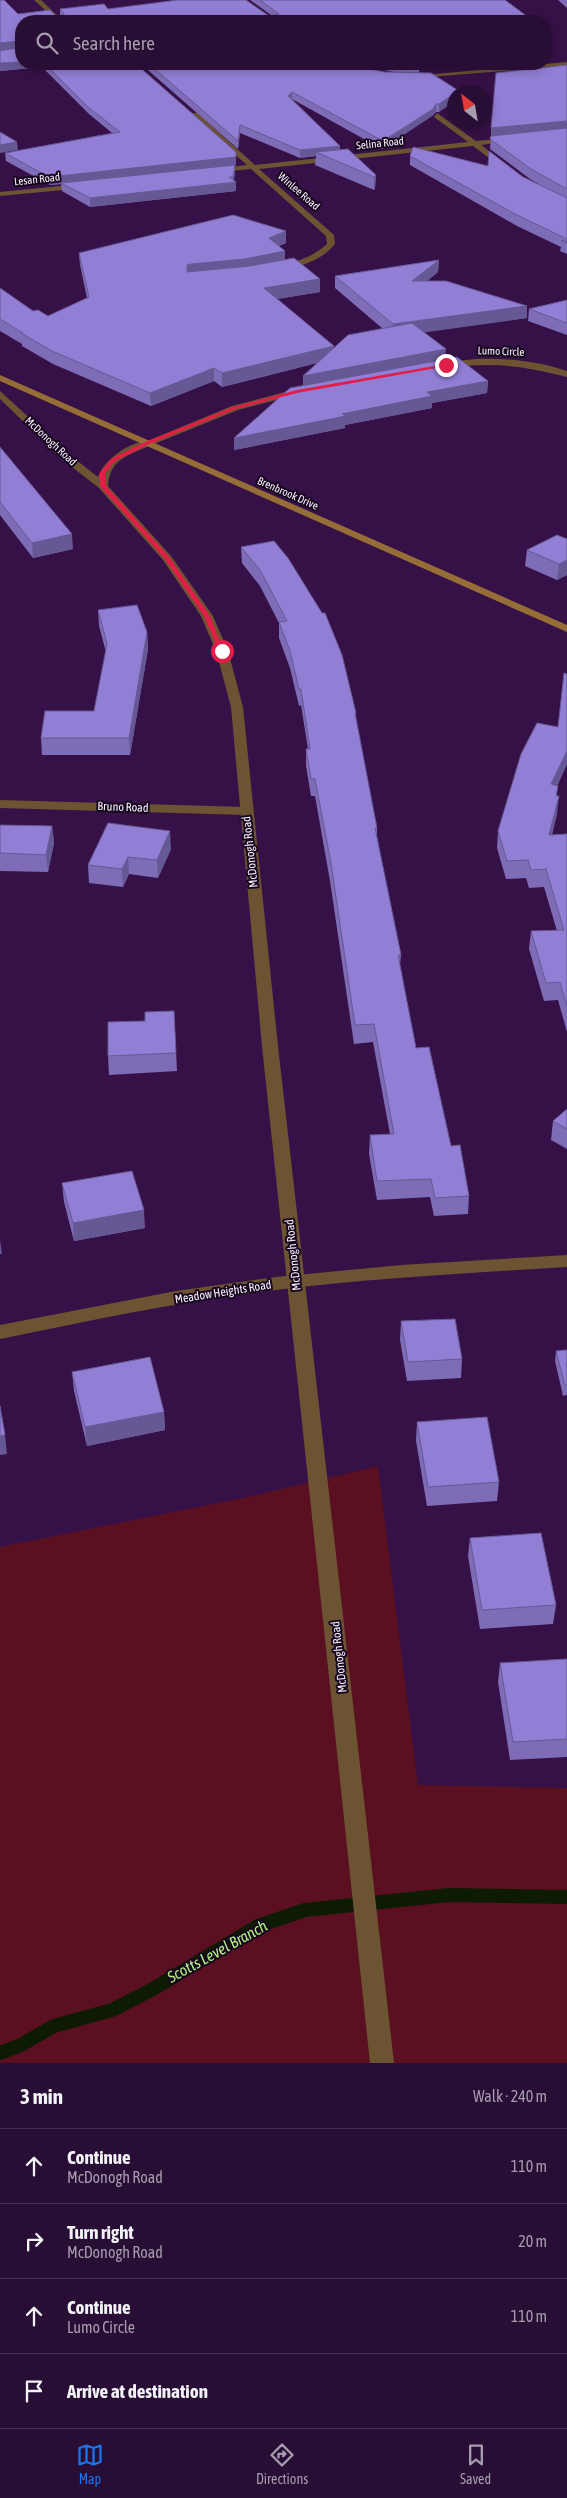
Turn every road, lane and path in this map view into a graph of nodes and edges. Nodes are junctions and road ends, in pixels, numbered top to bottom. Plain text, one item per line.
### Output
1 (38, 0) edge
2 (54, 15) edge
3 (567, 64) edge
4 (552, 65) edge
5 (503, 70) edge
6 (404, 75) edge
7 (189, 111) edge
8 (437, 115) edge
9 (520, 139) edge
10 (473, 144) junction
11 (255, 167) junction
12 (206, 172) edge
13 (511, 172) edge
14 (88, 185) edge
15 (0, 194) edge
16 (270, 270) edge
17 (437, 367) edge
18 (567, 374) edge
19 (0, 378) edge
20 (306, 390) edge
21 (0, 394) edge
22 (145, 444) junction
23 (103, 486) junction
24 (567, 629) edge
25 (0, 804) edge
26 (246, 811) junction
27 (567, 1261) edge
28 (296, 1281) junction
29 (0, 1332) edge
30 (382, 2063) edge

1 - 2 street
3 - 4 street
5 - 6 street
7 - 11 street, Winlee Road
8 - 10 street
9 - 10 street, Selina Road
10 - 11 street, Selina Road
10 - 13 street
11 - 12 street
11 - 16 street, Winlee Road
14 - 15 street, Lesan Road
17 - 18 street, Lumo Circle
19 - 22 main road, Brenbrook Drive
20 - 22 street
21 - 23 street, McDonogh Road
22 - 23 street
22 - 24 main road, Brenbrook Drive
23 - 26 street, McDonogh Road
25 - 26 street, Bruno Road
26 - 28 street, McDonogh Road
27 - 28 street, Meadow Heights Road
28 - 29 street, Meadow Heights Road
28 - 30 street, McDonogh Road

